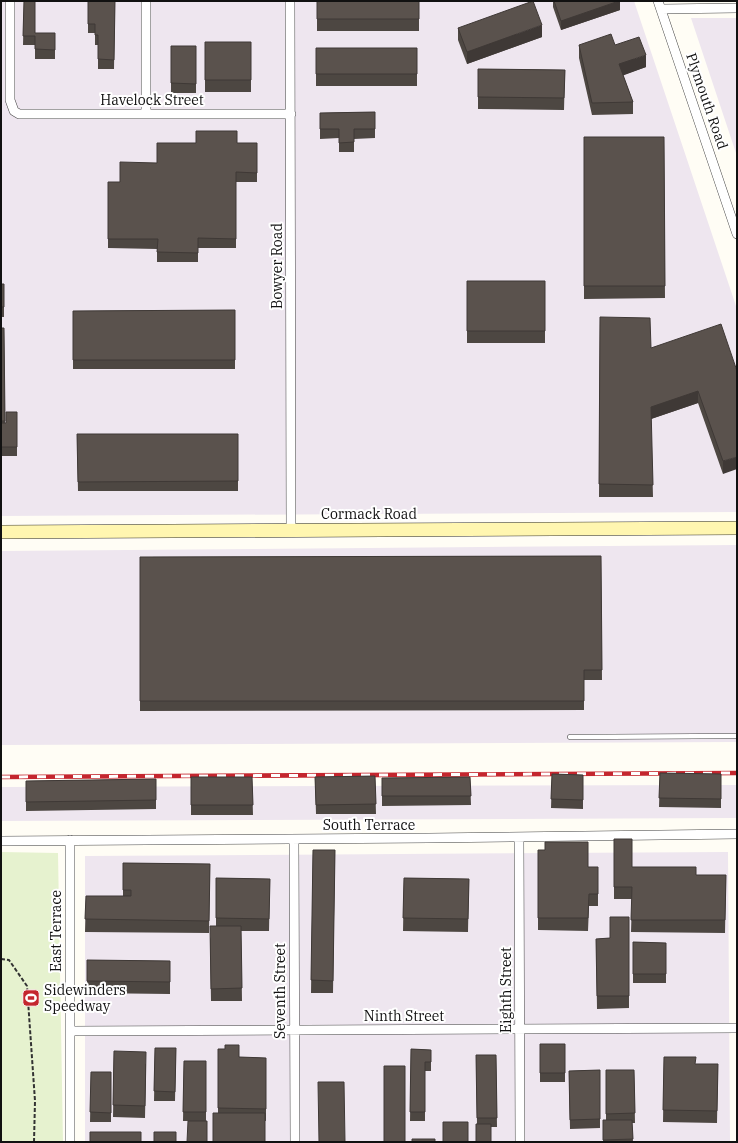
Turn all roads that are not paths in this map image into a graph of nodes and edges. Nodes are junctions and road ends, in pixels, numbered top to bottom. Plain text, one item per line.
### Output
1 (10, 1) edge
2 (146, 1) edge
3 (290, 1) edge
4 (660, 5) edge
5 (737, 8) edge
6 (146, 114) junction
7 (291, 114) junction
8 (737, 234) edge
9 (737, 528) edge
10 (291, 531) junction
11 (1, 532) edge
12 (737, 736) edge
13 (570, 737) dead end
14 (737, 834) edge
15 (520, 837) junction
16 (294, 839) junction
17 (70, 840) junction
18 (1, 841) edge
19 (737, 1028) edge
20 (520, 1029) junction
21 (294, 1030) junction
22 (70, 1031) junction
23 (70, 1142) edge
24 (295, 1142) edge
25 (520, 1142) edge

1 - 6 street, Havelock Street
2 - 6 street
3 - 7 street, Bowyer Road
4 - 5 street
4 - 8 street, Plymouth Road
6 - 7 street, Havelock Street
7 - 10 street, Bowyer Road
9 - 10 street, Cormack Road
10 - 11 street, Cormack Road
12 - 13 lane
14 - 15 street, South Terrace
15 - 16 street, South Terrace
15 - 20 street, Eighth Street
16 - 17 street, South Terrace
16 - 21 street, Seventh Street
17 - 18 street, South Terrace
17 - 22 street, East Terrace
19 - 20 street, Ninth Street
20 - 21 street, Ninth Street
20 - 25 street, Eighth Street
21 - 22 street, Ninth Street
21 - 24 street, Seventh Street
22 - 23 street, East Terrace

